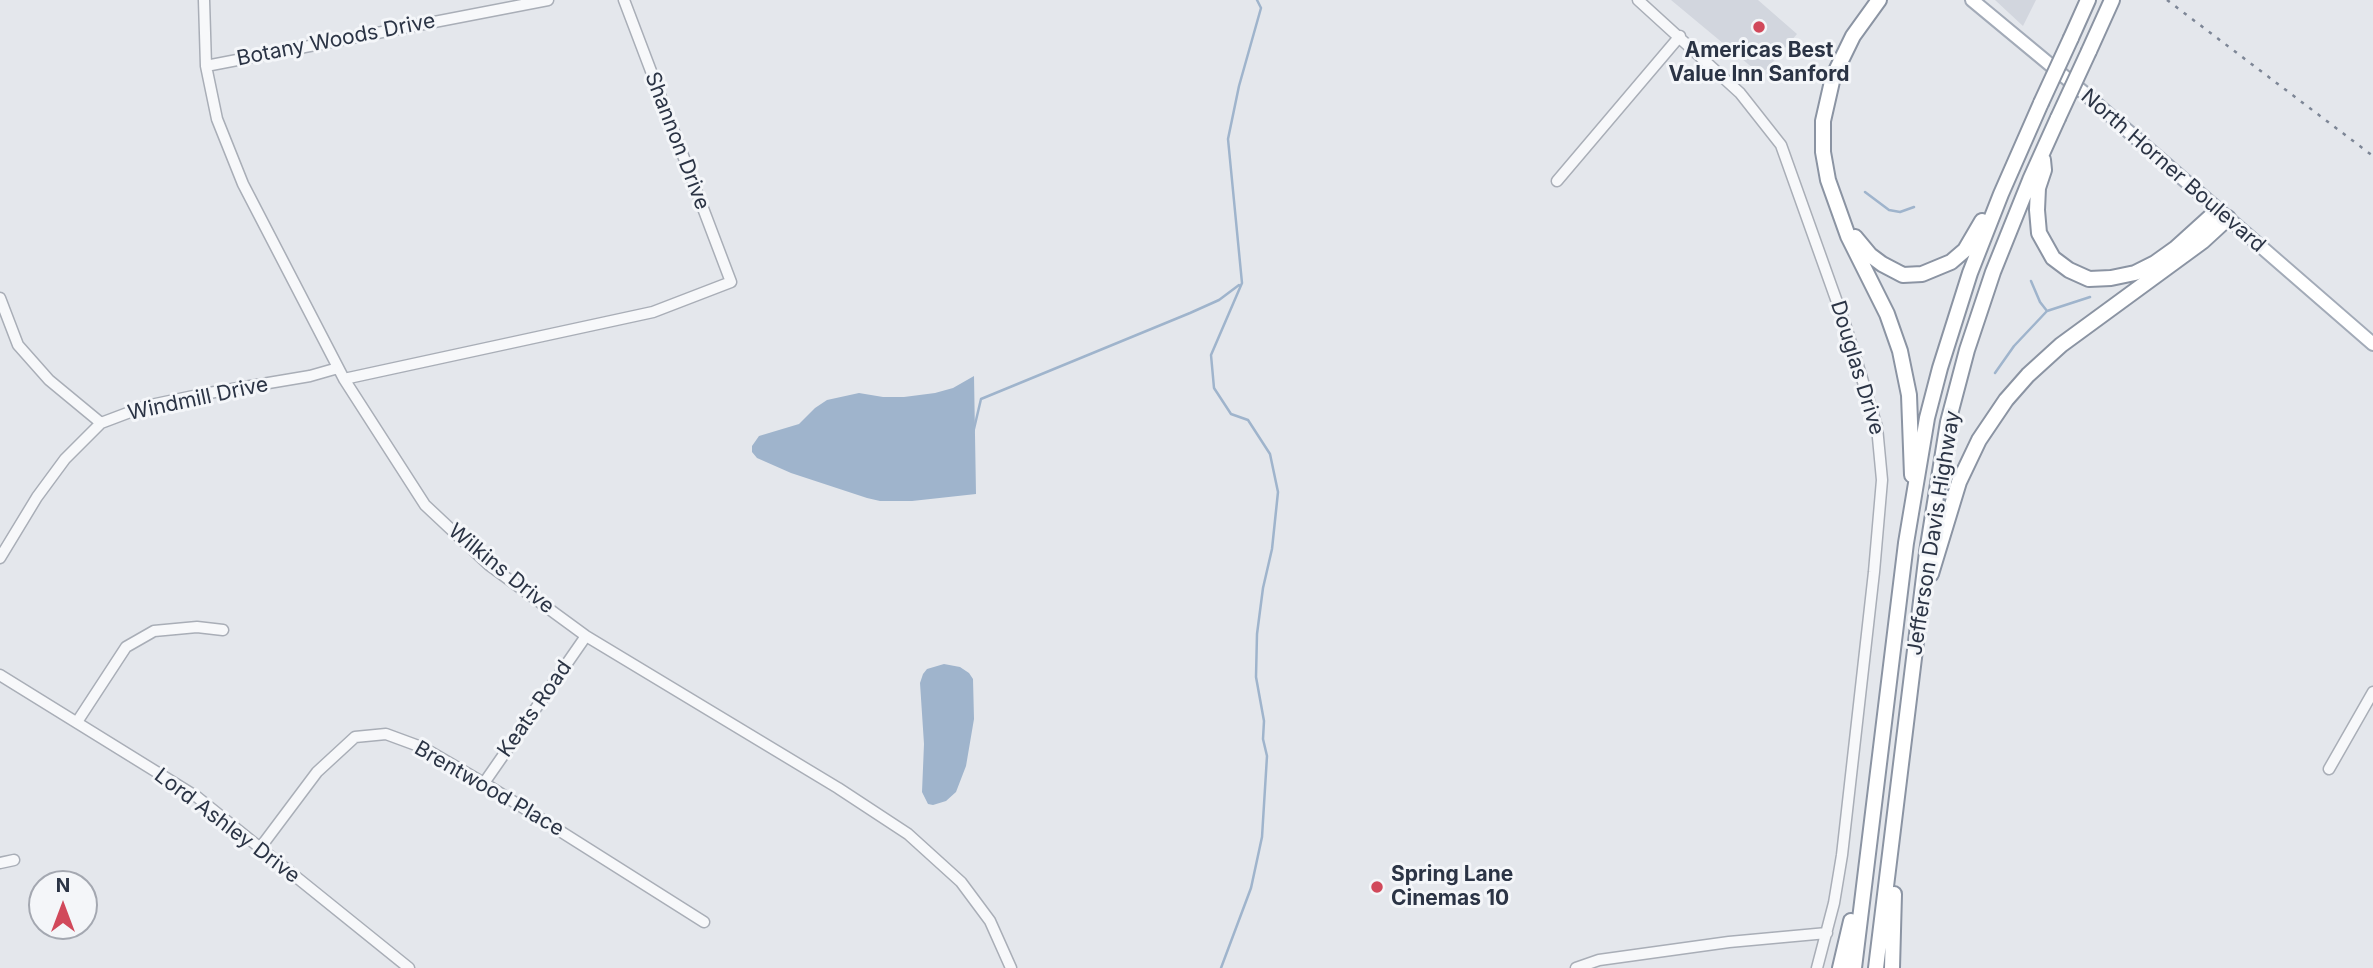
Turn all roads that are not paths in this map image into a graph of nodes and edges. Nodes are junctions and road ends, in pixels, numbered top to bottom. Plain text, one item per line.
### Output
1 (204, 0) edge
2 (548, 0) edge
3 (624, 0) edge
4 (1638, 0) edge
5 (1879, 0) edge
6 (1972, 0) edge
7 (2088, 0) edge
8 (2112, 0) edge
9 (1680, 36) junction
10 (206, 66) junction
11 (2042, 153) junction
12 (2018, 156) junction
13 (1557, 181) dead end
14 (2223, 214) junction
15 (1842, 217) junction
16 (0, 298) edge
17 (2373, 344) edge
18 (338, 368) junction
19 (344, 379) junction
20 (101, 423) junction
21 (1914, 491) junction
22 (0, 558) edge
23 (1922, 591) junction
24 (223, 631) dead end
25 (586, 636) junction
26 (0, 675) edge
27 (2373, 692) edge
28 (77, 722) junction
29 (2329, 769) dead end
30 (484, 783) junction
31 (1892, 840) junction
32 (260, 848) junction
33 (14, 860) dead end
34 (0, 863) edge
35 (1863, 895) junction
36 (704, 922) dead end
37 (1827, 933) junction
38 (397, 964) edge
39 (409, 968) edge
40 (1011, 968) edge
41 (1576, 968) edge
42 (1817, 968) edge
43 (1840, 968) edge
44 (1854, 968) edge
45 (1876, 968) edge
46 (1892, 968) edge

1 - 10 street, Wilkins Drive
2 - 10 street, Botany Woods Drive
3 - 19 street, Shannon Drive
4 - 9 street, Douglas Drive
5 - 15 highway
6 - 14 main road, North Horner Boulevard
7 - 12 highway, Jefferson Davis Highway, bridge
8 - 11 highway, Jefferson Davis Highway, bridge
9 - 13 street
9 - 37 street, Douglas Drive
10 - 18 street, Wilkins Drive
11 - 14 highway
11 - 23 highway, Jefferson Davis Highway
12 - 15 highway
12 - 21 highway, Jefferson Davis Highway
14 - 17 main road, North Horner Boulevard
14 - 23 highway
15 - 21 highway
16 - 20 street
18 - 19 street, Wilkins Drive
18 - 20 street, Windmill Drive
19 - 25 street, Wilkins Drive
20 - 22 street, Windmill Drive
21 - 35 highway, Jefferson Davis Highway
23 - 31 highway, Jefferson Davis Highway
24 - 28 street
25 - 30 street, Keats Road
25 - 40 street, Wilkins Drive
26 - 28 street, Lord Ashley Drive
27 - 29 street
28 - 32 street, Lord Ashley Drive
30 - 32 street, Brentwood Place
30 - 36 street, Brentwood Place
31 - 45 highway, Jefferson Davis Highway
31 - 46 highway
32 - 38 street, Lord Ashley Drive
33 - 34 street
35 - 43 highway
35 - 44 highway, Jefferson Davis Highway
37 - 41 street
37 - 42 street, Douglas Drive
38 - 39 street, Lord Ashley Drive

